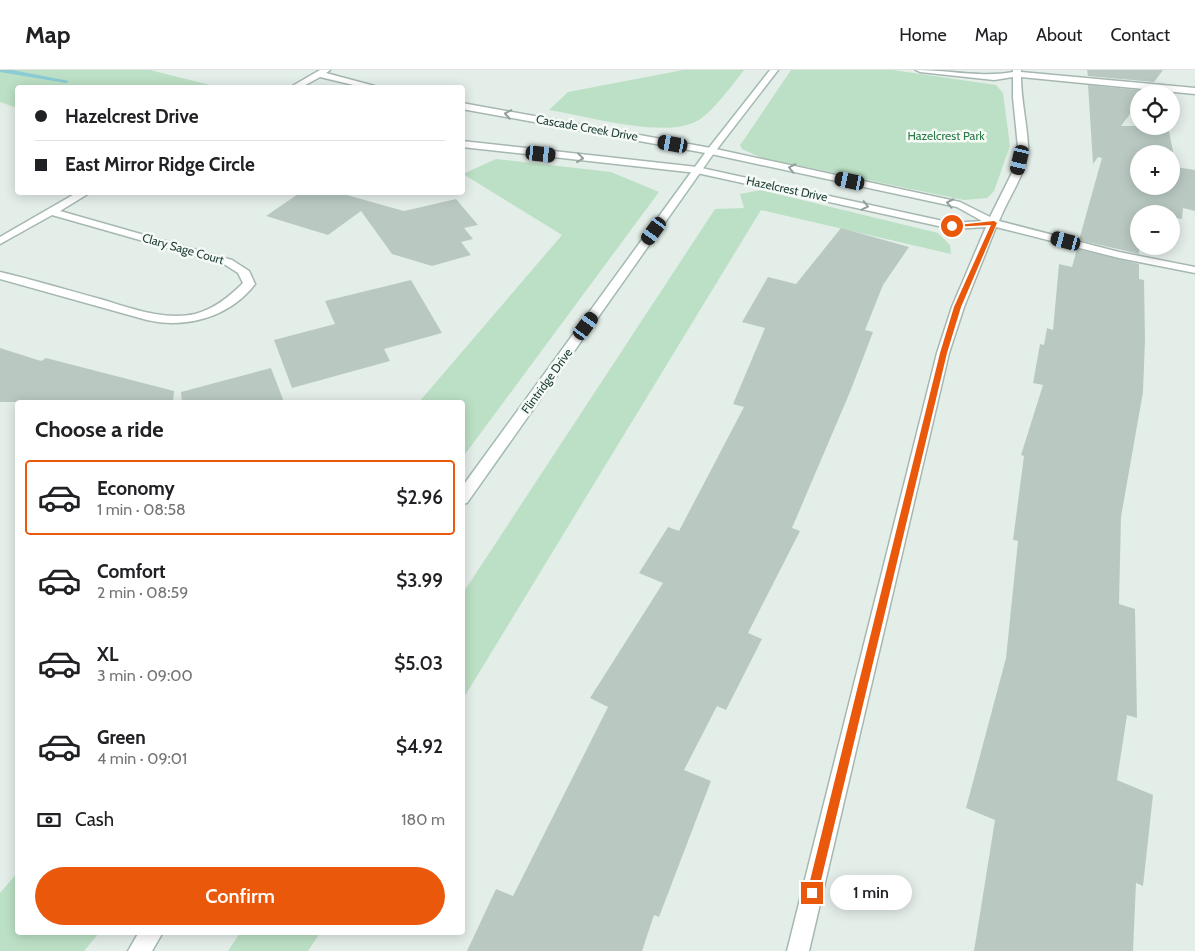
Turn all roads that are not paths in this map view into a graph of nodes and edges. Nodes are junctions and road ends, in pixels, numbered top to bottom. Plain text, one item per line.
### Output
1 (774, 70) edge
2 (920, 70) edge
3 (1013, 71) edge
4 (323, 72) edge
5 (299, 85) edge
6 (368, 85) edge
7 (1195, 91) edge
8 (465, 107) edge
9 (465, 144) edge
10 (711, 151) junction
11 (697, 170) junction
12 (81, 195) edge
13 (52, 212) junction
14 (994, 223) junction
15 (2, 238) edge
16 (1195, 270) edge
17 (0, 275) edge
18 (465, 494) edge
19 (150, 935) edge
20 (139, 951) edge
21 (798, 951) edge

1 - 10 street, Flintridge Drive
2 - 3 street
3 - 7 street
3 - 14 street
4 - 5 street
4 - 6 street
10 -> 8 street, Cascade Creek Drive
9 -> 11 street, Cascade Creek Drive
10 - 11 street, Flintridge Drive
14 -> 10 street, Hazelcrest Drive
11 -> 14 street, Hazelcrest Drive
11 - 18 street, Flintridge Drive
12 - 13 street
13 - 15 street
13 - 17 street, Clary Sage Court
14 - 16 street, Hazelcrest Drive
14 - 21 street
19 - 20 street

